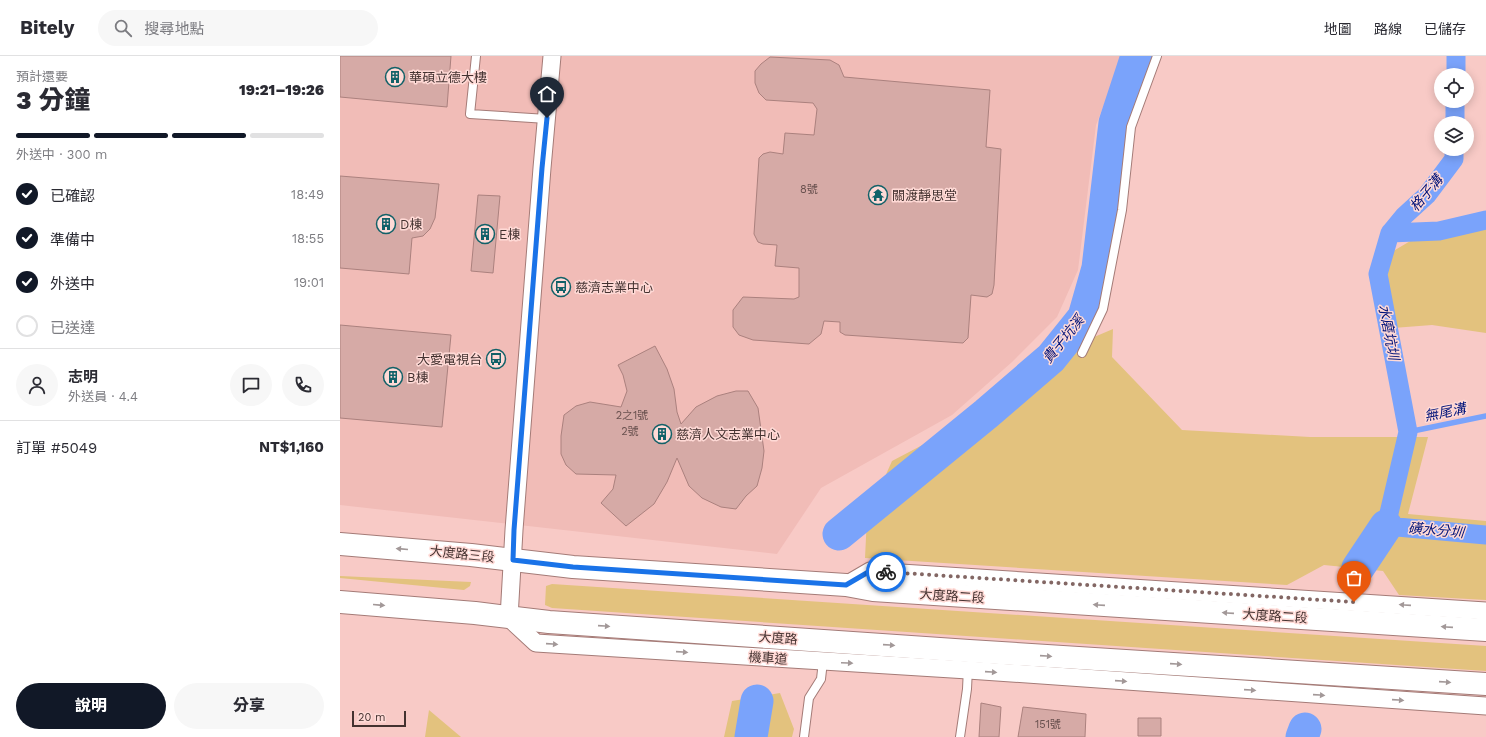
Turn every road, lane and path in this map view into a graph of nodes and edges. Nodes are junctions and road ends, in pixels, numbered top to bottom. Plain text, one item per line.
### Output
1 (476, 56) edge
2 (552, 56) edge
3 (1157, 56) edge
4 (547, 118) junction
5 (1082, 353) dead end
6 (340, 544) edge
7 (513, 560) junction
8 (846, 585) junction
9 (340, 602) edge
10 (1486, 610) edge
11 (509, 618) junction
12 (1486, 630) edge
13 (818, 654) junction
14 (968, 661) junction
15 (1486, 684) edge
16 (1486, 706) edge
17 (804, 737) edge
18 (960, 737) edge

1 - 4 lane
2 - 4 street
3 - 5 lane
4 - 7 street
7 -> 6 main road, 大度路三段
7 - 8 main road, 大度路三段
7 - 11 street
10 -> 8 street, 大度路二段
12 -> 8 main road, 大度路二段
9 -> 11 main road
11 -> 13 main road, 大度路
11 -> 13 street, 機車道
13 -> 14 main road
13 - 17 lane
14 -> 15 main road
14 -> 16 street
14 - 18 lane

